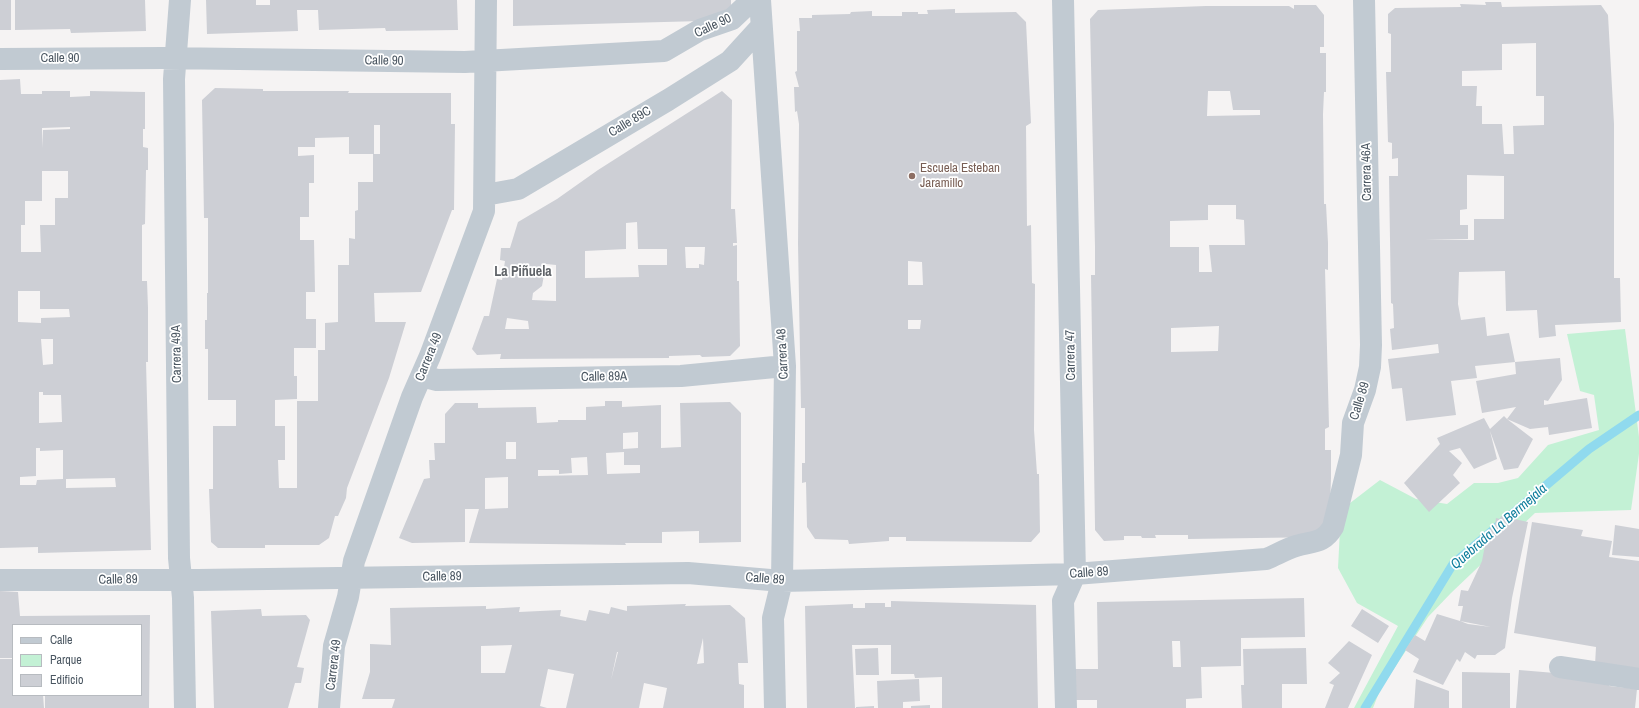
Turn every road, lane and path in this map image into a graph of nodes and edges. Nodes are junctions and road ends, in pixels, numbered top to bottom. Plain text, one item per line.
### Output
1 (180, 0) edge
2 (486, 0) edge
3 (752, 0) edge
4 (760, 0) edge
5 (1063, 0) edge
6 (1364, 0) edge
7 (761, 27) junction
8 (0, 59) edge
9 (175, 59) junction
10 (485, 61) junction
11 (486, 195) junction
12 (1371, 345) joint
13 (785, 366) junction
14 (422, 376) junction
15 (1075, 574) junction
16 (350, 578) junction
17 (181, 579) junction
18 (0, 580) edge
19 (782, 581) junction
20 (1560, 667) dead end
21 (1639, 679) edge
22 (185, 708) edge
23 (329, 708) edge
24 (775, 708) edge
25 (1066, 708) edge

1 - 9 street, Carrera 49A
2 - 10 street, Carrera 49
3 - 10 street, Calle 90
4 - 7 street, Carrera 48
5 - 15 street, Carrera 47
6 - 12 street, Carrera 46A
7 - 11 street, Calle 89C
7 - 13 street, Carrera 48
8 - 9 street, Calle 90
9 - 10 street, Calle 90
9 - 17 street, Carrera 49A
10 - 11 street, Carrera 49
11 - 14 street, Carrera 49
12 - 15 street, Calle 89
13 - 14 street, Calle 89A
13 - 19 street, Carrera 48
14 - 16 street, Carrera 49
15 - 19 street, Calle 89
15 - 25 street, Carrera 47
16 - 17 street, Calle 89
16 - 19 street, Calle 89
16 - 23 street, Carrera 49
17 - 18 street, Calle 89
17 - 22 street, Carrera 49A
19 - 24 street, Carrera 48
20 - 21 street

